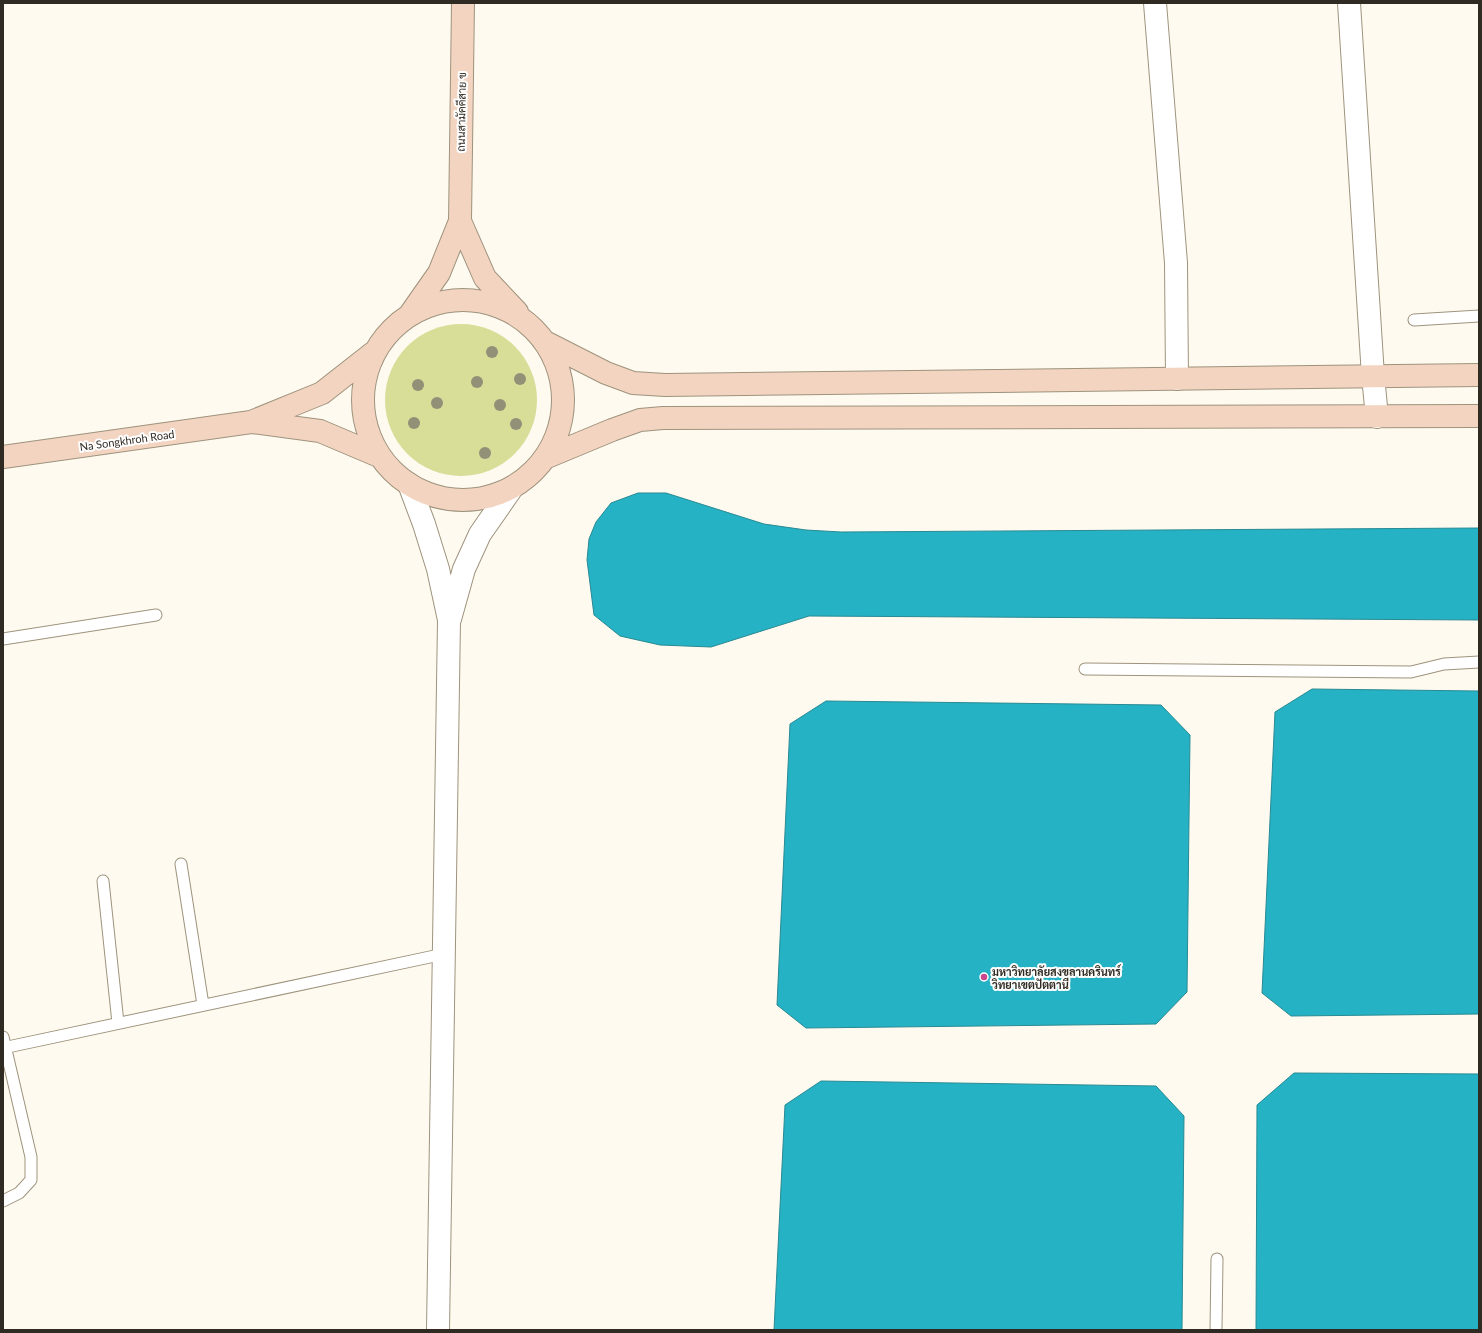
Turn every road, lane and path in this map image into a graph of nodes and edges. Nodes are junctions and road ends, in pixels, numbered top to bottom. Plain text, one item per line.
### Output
1 (463, 3) edge
2 (1155, 3) edge
3 (1349, 3) edge
4 (460, 221) junction
5 (411, 313) junction
6 (1479, 316) edge
7 (1414, 320) dead end
8 (525, 321) junction
9 (545, 342) junction
10 (373, 353) junction
11 (1479, 375) edge
12 (1373, 376) junction
13 (1177, 379) junction
14 (1479, 416) edge
15 (1377, 417) junction
16 (251, 422) junction
17 (379, 456) junction
18 (3, 457) edge
19 (546, 457) junction
20 (409, 484) junction
21 (512, 488) junction
22 (156, 615) dead end
23 (449, 620) junction
24 (3, 638) edge
25 (1479, 662) edge
26 (1085, 669) dead end
27 (181, 864) dead end
28 (102, 881) dead end
29 (444, 954) junction
30 (203, 1005) junction
31 (118, 1023) junction
32 (3, 1044) edge
33 (3, 1201) edge
34 (1217, 1259) dead end
35 (438, 1330) edge
36 (1216, 1330) edge

1 - 4 main road, ถนนสามัคคีสาย ข
2 - 13 street
3 - 12 street
4 - 5 main road, ถนนสามัคคีสาย ข
4 - 8 main road, ถนนสามัคคีสาย ข
5 - 8 main road
5 - 10 main road
6 - 7 lane
8 - 9 main road, ถนนสามัคคีสาย ข
9 - 13 main road
9 - 19 main road
10 - 16 main road, Na Songkhroh Road
10 - 17 main road
11 - 12 main road
12 - 13 main road
12 - 15 street
14 - 15 main road
15 - 19 main road
16 - 17 main road, Na Songkhroh Road
16 - 18 main road, Na Songkhroh Road
17 - 20 main road
19 - 21 main road
20 - 21 main road
20 - 23 street
21 - 23 street
22 - 24 lane
23 - 29 street
25 - 26 lane
27 - 30 lane
28 - 31 lane
29 - 30 lane
29 - 35 street
30 - 31 lane
31 - 32 lane
32 - 33 lane
34 - 36 lane

